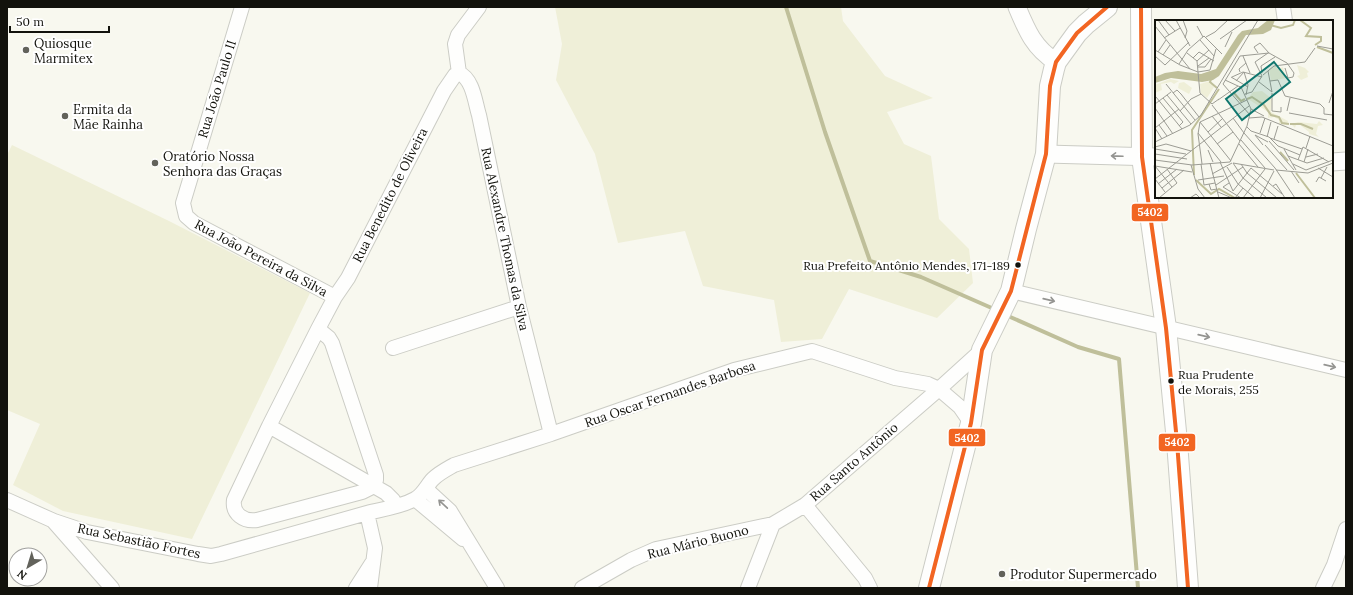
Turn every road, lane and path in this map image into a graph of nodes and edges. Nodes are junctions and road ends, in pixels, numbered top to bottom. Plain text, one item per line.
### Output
1 (242, 7) edge
2 (479, 7) edge
3 (1018, 7) edge
4 (1107, 7) edge
5 (1142, 7) edge
6 (1283, 7) edge
7 (1286, 20) edge
8 (1056, 62) junction
9 (459, 73) junction
10 (1046, 154) junction
11 (1149, 157) edge
12 (1346, 161) edge
13 (1333, 162) edge
14 (185, 195) joint
15 (1011, 291) junction
16 (335, 297) junction
17 (519, 307) junction
18 (1166, 328) junction
19 (318, 329) junction
20 (392, 348) dead end
21 (982, 350) junction
22 (1346, 370) edge
23 (939, 389) junction
24 (971, 423) junction
25 (269, 426) junction
26 (551, 434) junction
27 (374, 486) junction
28 (426, 489) junction
29 (415, 499) junction
30 (7, 500) edge
31 (805, 505) junction
32 (396, 506) junction
33 (367, 513) junction
34 (54, 521) junction
35 (774, 524) junction
36 (1346, 529) edge
37 (472, 545) junction
38 (374, 560) junction
39 (112, 588) edge
40 (356, 588) edge
41 (370, 588) edge
42 (497, 588) edge
43 (582, 588) edge
44 (748, 588) edge
45 (870, 588) edge
46 (929, 588) edge
47 (1188, 588) edge
48 (1322, 588) edge

1 - 14 street, Rua João Paulo II
2 - 9 street
3 - 8 street
4 - 8 main road
5 - 11 main road
6 - 7 street
8 - 10 main road
9 - 16 street, Rua Benedito de Oliveira
9 - 17 street, Rua Alexandre Thomas da Silva
11 -> 10 street
10 - 15 main road
11 - 18 main road
12 - 13 street
14 - 16 street, Rua João Pereira da Silva
15 -> 18 street
15 - 21 main road
16 - 19 street, Rua Benedito de Oliveira
17 - 20 street
17 - 26 street, Rua Alexandre Thomas da Silva
18 -> 22 street
18 - 47 main road
19 - 25 street, Rua Benedito de Oliveira
19 - 27 street
21 - 23 street, Rua Santo Antônio
21 - 24 main road
23 - 24 street, Rua Oscar Fernandes Barbosa
23 - 26 street, Rua Oscar Fernandes Barbosa
23 - 31 street, Rua Santo Antônio
24 - 46 main road
25 - 27 street
25 - 27 street, Rua Benedito de Oliveira
26 - 28 street, Rua Oscar Fernandes Barbosa
27 - 32 street
28 - 29 street, Rua Oscar Fernandes Barbosa
37 -> 28 street
29 - 32 street, Rua Sebastião Fortes
29 - 37 street
30 - 34 street, Rua Sebastião Fortes
31 - 35 street, Rua Santo Antônio
31 - 45 street
32 - 33 street, Rua Sebastião Fortes
33 - 34 street, Rua Sebastião Fortes
33 - 38 street
34 - 39 street
35 - 43 street, Rua Mário Buono
35 - 44 street
36 - 48 street
37 - 42 street
38 - 40 street
38 - 41 street

